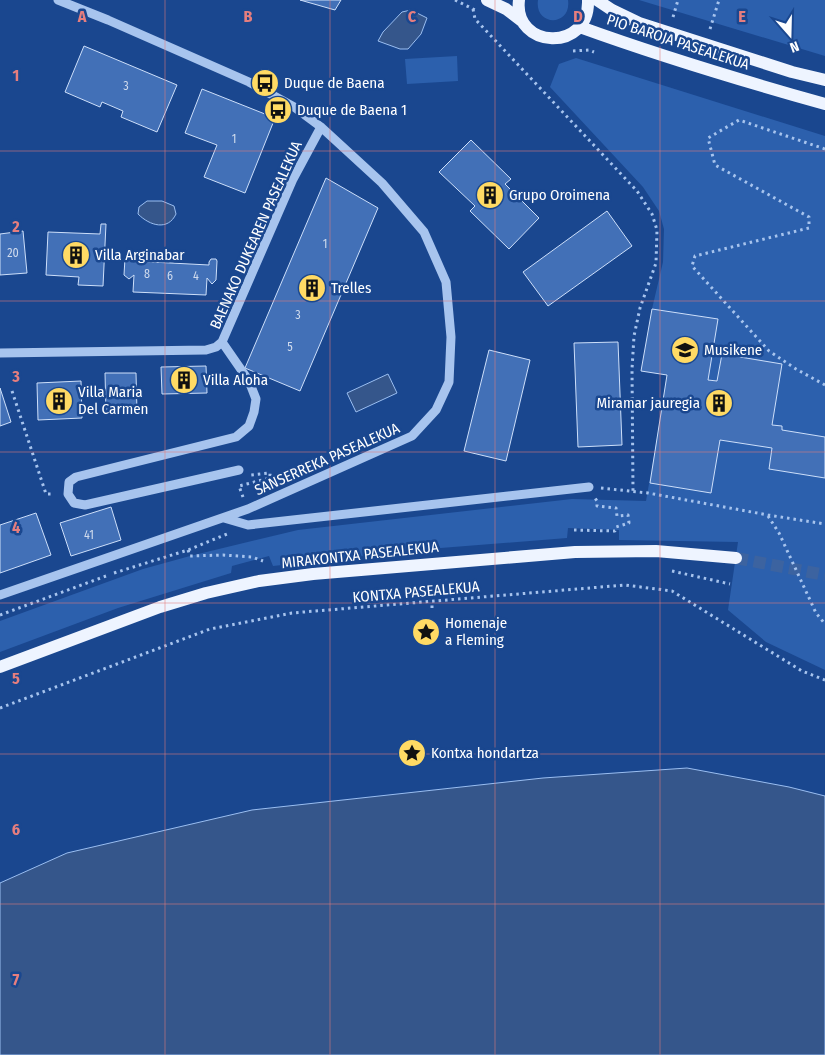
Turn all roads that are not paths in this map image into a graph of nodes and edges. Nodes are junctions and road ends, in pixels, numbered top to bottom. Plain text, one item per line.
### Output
1 (58, 0) edge
2 (488, 0) edge
3 (519, 0) edge
4 (588, 0) edge
5 (597, 0) edge
6 (524, 23) junction
7 (580, 27) junction
8 (825, 80) edge
9 (825, 104) edge
10 (320, 126) junction
11 (222, 342) junction
12 (0, 353) edge
13 (239, 470) road end
14 (589, 487) road end
15 (224, 518) junction
16 (736, 558) tunnel mouth
17 (0, 595) edge
18 (0, 667) edge

1 - 10 street, SANSERREKA PASEALEKUA
2 - 6 main road
3 - 6 main road
4 - 7 main road
5 - 8 main road, PIO BAROJA PASEALEKUA
6 - 7 main road
7 - 9 main road, PIO BAROJA PASEALEKUA
10 - 11 street, BAENAKO DUKEAREN PASEALEKUA
10 - 15 street, SANSERREKA PASEALEKUA
11 - 12 street, BAENAKO DUKEAREN PASEALEKUA
11 - 13 street
14 - 15 street
15 - 17 street
16 - 18 main road, MIRAKONTXA PASEALEKUA

